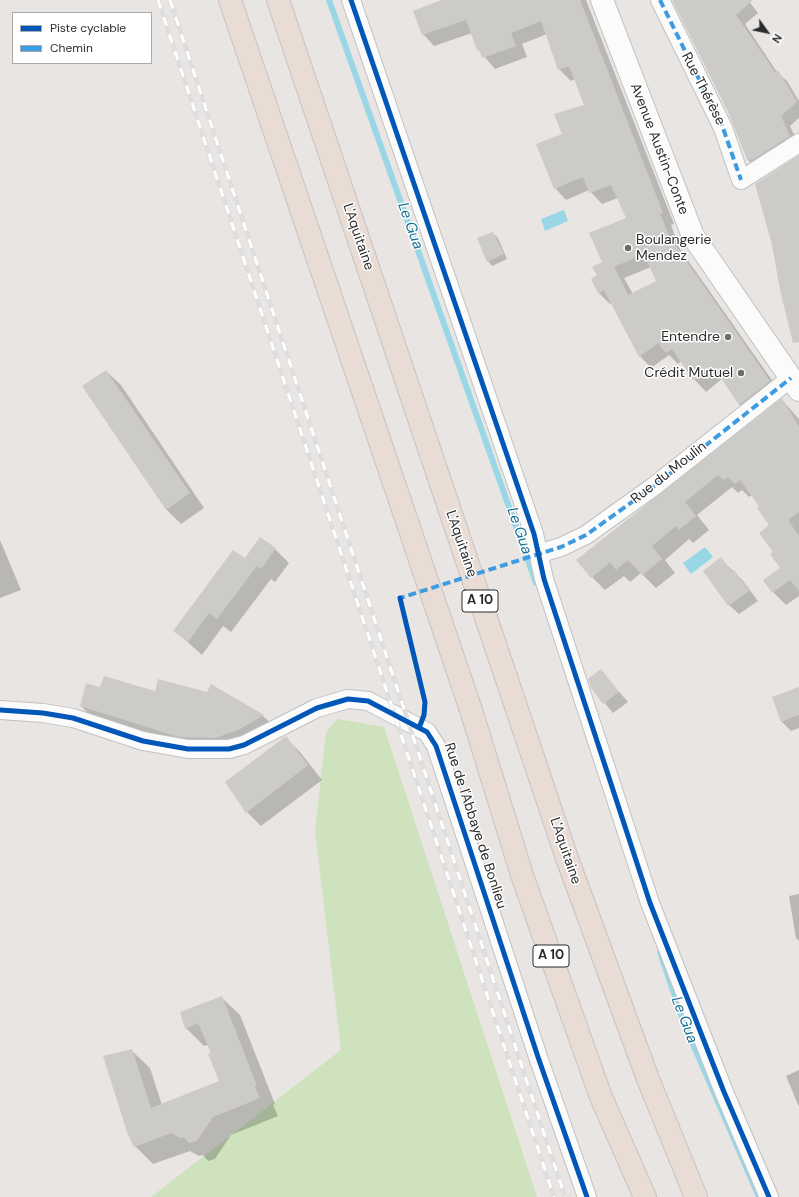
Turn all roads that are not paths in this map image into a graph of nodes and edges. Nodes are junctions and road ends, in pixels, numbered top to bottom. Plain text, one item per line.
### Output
1 (230, 0) edge
2 (278, 0) edge
3 (351, 0) edge
4 (602, 0) edge
5 (660, 0) edge
6 (799, 143) edge
7 (795, 384) edge
8 (538, 554) junction
9 (0, 710) edge
10 (587, 1197) edge
11 (645, 1197) edge
12 (696, 1197) edge
13 (769, 1197) edge

1 - 11 highway, A 10
2 - 12 highway, L'Aquitaine / A 10
3 - 8 street
4 - 7 main road, Avenue Austin-Conte
5 - 6 street, Rue Thérèse
7 - 8 street, Rue du Moulin
8 - 13 street
9 - 10 street, Rue de l'Abbaye de Bonlieu

